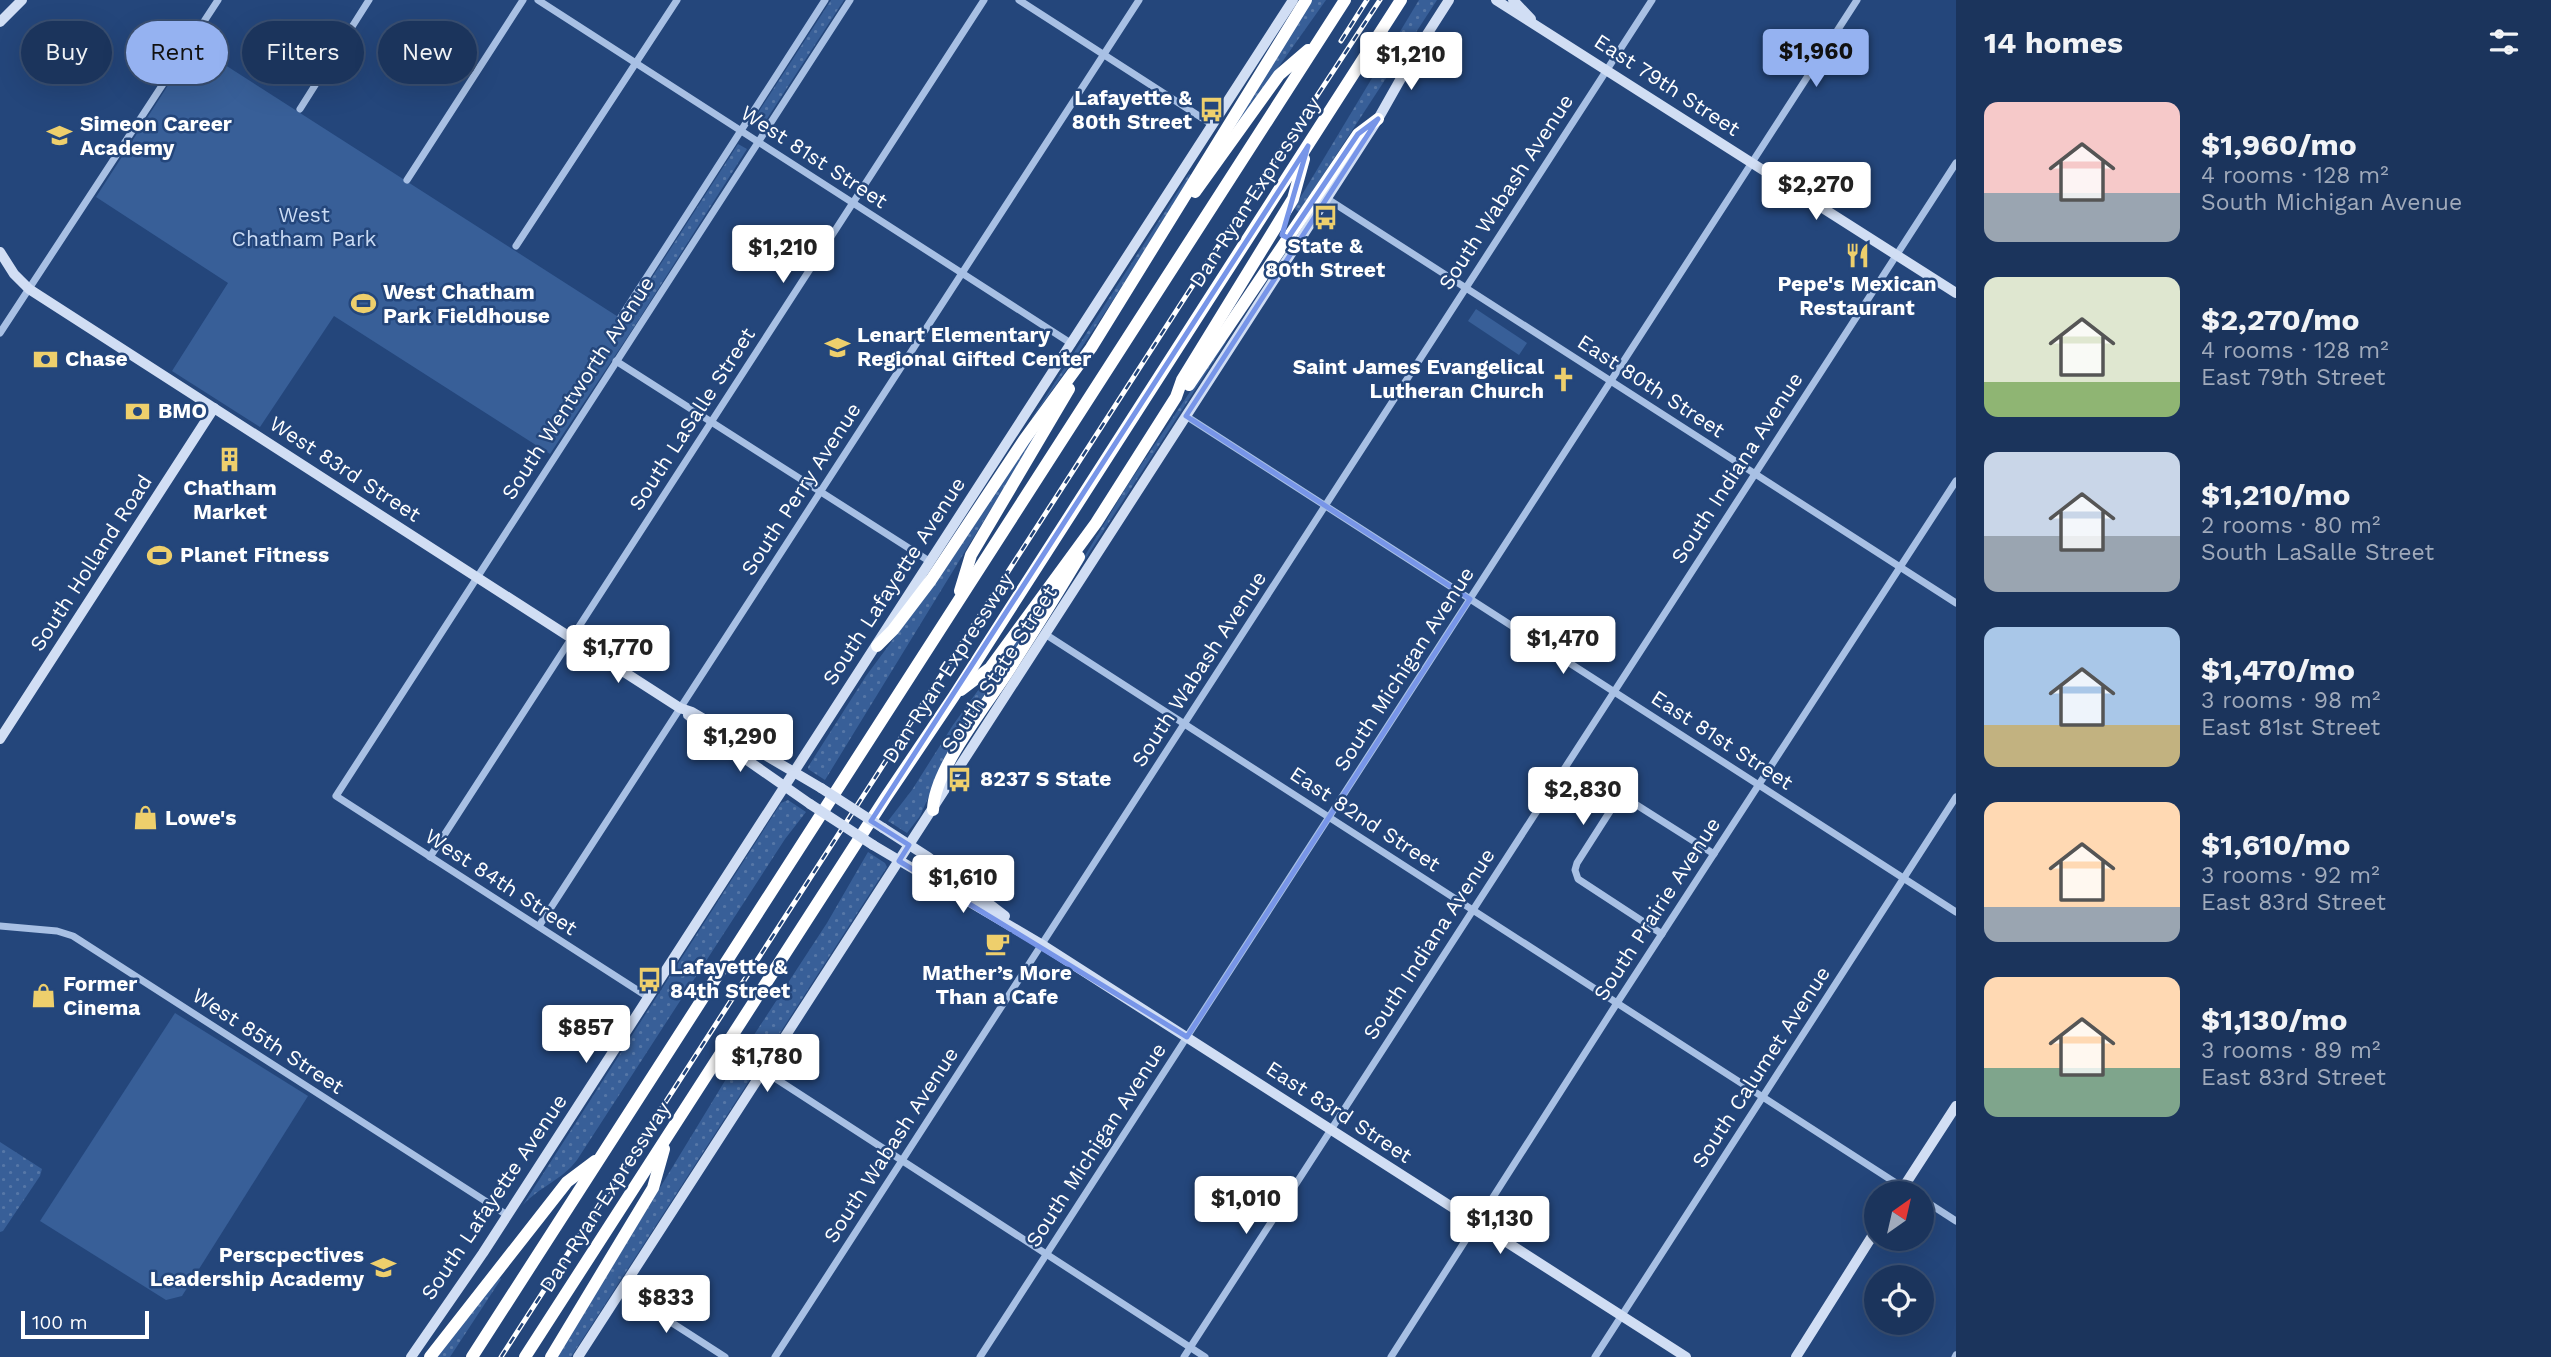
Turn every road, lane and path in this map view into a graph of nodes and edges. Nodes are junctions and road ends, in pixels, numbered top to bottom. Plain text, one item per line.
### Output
1 (23, 0) edge
2 (218, 0) edge
3 (369, 0) edge
4 (523, 0) edge
5 (538, 0) edge
6 (677, 0) edge
7 (825, 0) edge
8 (850, 0) edge
9 (984, 0) edge
10 (1018, 0) edge
11 (1139, 0) edge
12 (1293, 0) edge
13 (1306, 0) edge
14 (1345, 0) edge
15 (1401, 0) edge
16 (1448, 0) edge
17 (1496, 0) edge
18 (1513, 0) edge
19 (1653, 0) edge
20 (1857, 0) edge
21 (1534, 22) junction
22 (0, 23) edge
23 (1321, 39) junction
24 (1104, 55) junction
25 (636, 64) junction
26 (1607, 69) junction
27 (300, 109) dead end
28 (1378, 119) junction
29 (1213, 125) junction
30 (741, 131) junction
31 (758, 142) junction
32 (1308, 146) junction
33 (1752, 162) junction
34 (1956, 163) edge
35 (407, 180) dead end
36 (1326, 198) junction
37 (853, 203) junction
38 (1167, 228) junction
39 (516, 246) dead end
40 (0, 252) edge
41 (1896, 255) junction
42 (962, 273) junction
43 (1465, 287) junction
44 (29, 289) junction
45 (1956, 293) edge
46 (621, 317) dead end
47 (0, 333) edge
48 (1072, 344) junction
49 (1090, 348) junction
50 (616, 361) junction
51 (1611, 381) junction
52 (1176, 397) junction
53 (214, 408) junction
54 (1186, 416) junction
55 (711, 421) junction
56 (1755, 473) junction
57 (1956, 481) edge
58 (820, 491) junction
59 (1325, 506) junction
60 (1096, 523) junction
61 (929, 561) junction
62 (1900, 567) junction
63 (477, 577) junction
64 (1470, 599) junction
65 (1956, 603) edge
66 (956, 605) junction
67 (1045, 634) junction
68 (571, 638) junction
69 (877, 646) junction
70 (1613, 692) junction
71 (954, 696) junction
72 (680, 708) junction
73 (1184, 724) junction
74 (0, 739) edge
75 (793, 770) junction
76 (1759, 785) junction
77 (784, 786) junction
78 (336, 796) joint
79 (1956, 797) edge
80 (933, 810) junction
81 (1329, 817) junction
82 (909, 845) junction
83 (1714, 854) junction
84 (430, 857) junction
85 (899, 861) junction
86 (1904, 878) junction
87 (1472, 909) junction
88 (1956, 912) edge
89 (0, 926) edge
90 (539, 926) junction
91 (1662, 934) junction
92 (1041, 944) junction
93 (648, 997) junction
94 (1617, 1003) junction
95 (1187, 1037) junction
96 (764, 1071) junction
97 (1762, 1096) junction
98 (1956, 1105) edge
99 (1331, 1129) junction
100 (667, 1137) junction
101 (601, 1157) junction
102 (902, 1160) junction
103 (1888, 1181) edge
104 (1907, 1181) edge
105 (1934, 1207) edge
106 (508, 1215) junction
107 (1956, 1221) edge
108 (1477, 1223) junction
109 (1864, 1249) edge
110 (1046, 1254) junction
111 (621, 1290) junction
112 (1622, 1316) junction
113 (1190, 1347) junction
114 (411, 1357) edge
115 (430, 1357) edge
116 (472, 1357) edge
117 (525, 1357) edge
118 (551, 1357) edge
119 (578, 1357) edge
120 (725, 1357) edge
121 (775, 1357) edge
122 (980, 1357) edge
123 (1184, 1357) edge
124 (1205, 1357) edge
125 (1391, 1357) edge
126 (1595, 1357) edge
127 (1686, 1357) edge
128 (1796, 1357) edge

1 - 22 main road
2 - 44 street
3 - 27 street
4 - 35 street
5 - 25 street, West 81st Street
6 - 25 street
7 - 30 street, South Wentworth Avenue
8 - 31 street, South Wentworth Avenue
9 - 37 street, South LaSalle Street
10 - 24 street
11 - 24 street, South Perry Avenue
12 - 29 main road, South Lafayette Avenue
13 - 38 highway
14 - 23 highway, Dan Ryan Expressway
15 - 32 highway, Dan Ryan Expressway
16 - 28 main road, South State Street
17 - 21 main road, East 79th Street
18 - 21 main road, East 79th Street
19 - 26 street, South Wabash Avenue
20 - 33 street, South Michigan Avenue
21 - 26 main road, East 79th Street
23 - 38 highway
23 - 66 highway, Dan Ryan Expressway
24 - 29 street
24 - 42 street, South Perry Avenue
25 - 30 street, West 81st Street
25 - 39 street
26 - 33 main road, East 79th Street
26 - 43 street, South Wabash Avenue
28 - 36 main road, South State Street
28 - 52 highway
29 - 48 main road, South Lafayette Avenue
30 - 31 street, West 81st Street
30 - 46 street, South Wentworth Avenue
31 - 37 street, West 81st Street
31 - 50 street, South Wentworth Avenue
32 - 52 highway
32 - 71 highway, Dan Ryan Expressway
33 - 41 main road, East 79th Street
33 - 51 street, South Michigan Avenue
34 - 41 street, South Indiana Avenue
36 - 43 street, East 80th Street
36 - 54 main road, South State Street
37 - 42 street, West 81st Street
37 - 55 street, South LaSalle Street
38 - 49 highway
40 - 44 main road, West 83rd Street
41 - 45 main road, East 79th Street
41 - 56 street, South Indiana Avenue
42 - 48 street, West 81st Street
42 - 58 street, South Perry Avenue
43 - 51 street, East 80th Street
43 - 59 street, South Wabash Avenue
44 - 47 street
44 - 53 main road, West 83rd Street
48 - 61 main road, South Lafayette Avenue
49 - 66 highway
49 - 69 highway
50 - 55 street
50 - 63 street, South Wentworth Avenue
51 - 56 street, East 80th Street
51 - 64 street, South Michigan Avenue
52 - 60 highway
53 - 63 main road, West 83rd Street
53 - 74 main road, South Holland Road
54 - 59 street, East 81st Street
54 - 67 main road, South State Street
55 - 58 street
55 - 68 street, South LaSalle Street
56 - 62 street, East 80th Street
56 - 70 street, South Indiana Avenue
57 - 62 street, South Prairie Avenue
58 - 61 street
58 - 72 street, South Perry Avenue
59 - 64 street, East 81st Street
59 - 73 street, South Wabash Avenue
60 - 71 highway
60 - 80 highway
61 - 69 main road, South Lafayette Avenue
62 - 65 street, East 80th Street
62 - 76 street, South Prairie Avenue
63 - 68 main road, West 83rd Street
63 - 78 street, South Wentworth Avenue
64 - 70 street, East 81st Street
64 - 81 street, South Michigan Avenue
66 - 101 highway, Dan Ryan Expressway
67 - 73 street, East 82nd Street
67 - 80 main road, South State Street
68 - 72 main road, West 83rd Street
68 - 84 street, South LaSalle Street
69 - 75 main road, South Lafayette Avenue
70 - 76 street, East 81st Street
70 - 87 street, South Indiana Avenue
71 - 100 highway, Dan Ryan Expressway
72 - 75 main road, West 83rd Street
72 - 77 main road, West 83rd Street
72 - 90 street, South Perry Avenue
73 - 81 street, East 82nd Street
73 - 92 street, South Wabash Avenue
75 - 77 main road, South Lafayette Avenue
75 - 82 main road, West 83rd Street, bridge
76 - 83 street, South Prairie Avenue
76 - 86 street, East 81st Street
77 - 85 main road, West 83rd Street, bridge
77 - 93 main road, South Lafayette Avenue
78 - 84 street, West 84th Street
79 - 86 street, South Calumet Avenue
80 - 82 main road, South State Street
81 - 87 street, East 82nd Street
81 - 95 street, South Michigan Avenue
82 - 85 main road, South State Street
82 - 92 main road, East 83rd Street
83 - 91 street, South Prairie Avenue
83 - 91 street
84 - 90 street, West 84th Street
85 - 92 main road, East 83rd Street
85 - 96 main road, South State Street
86 - 88 street, East 81st Street
86 - 97 street, South Calumet Avenue
87 - 94 street, East 82nd Street
87 - 99 street, South Indiana Avenue
89 - 106 street, West 85th Street
90 - 93 street, West 84th Street
91 - 94 street, South Prairie Avenue
92 - 95 main road, East 83rd Street
92 - 102 street, South Wabash Avenue
93 - 106 main road, South Lafayette Avenue
94 - 97 street, East 82nd Street
94 - 108 street, South Prairie Avenue
95 - 99 main road, East 83rd Street
95 - 110 street, South Michigan Avenue
96 - 102 street
96 - 111 main road, South State Street
97 - 103 street, East 82nd Street
97 - 112 street, South Calumet Avenue
98 - 104 main road
99 - 108 main road, East 83rd Street
99 - 113 street, South Indiana Avenue
100 - 117 highway, Dan Ryan Expressway
100 - 118 highway
101 - 115 highway
101 - 116 highway, Dan Ryan Expressway
102 - 110 street
102 - 121 street, South Wabash Avenue
105 - 107 street
106 - 114 main road, South Lafayette Avenue
108 - 112 main road, East 83rd Street
108 - 125 street, South Prairie Avenue
109 - 128 main road
110 - 113 street
110 - 122 street, South Michigan Avenue
111 - 119 main road, South State Street
111 - 120 street
112 - 126 street, South Calumet Avenue
112 - 127 main road, East 83rd Street
113 - 123 street, South Indiana Avenue
113 - 124 street

